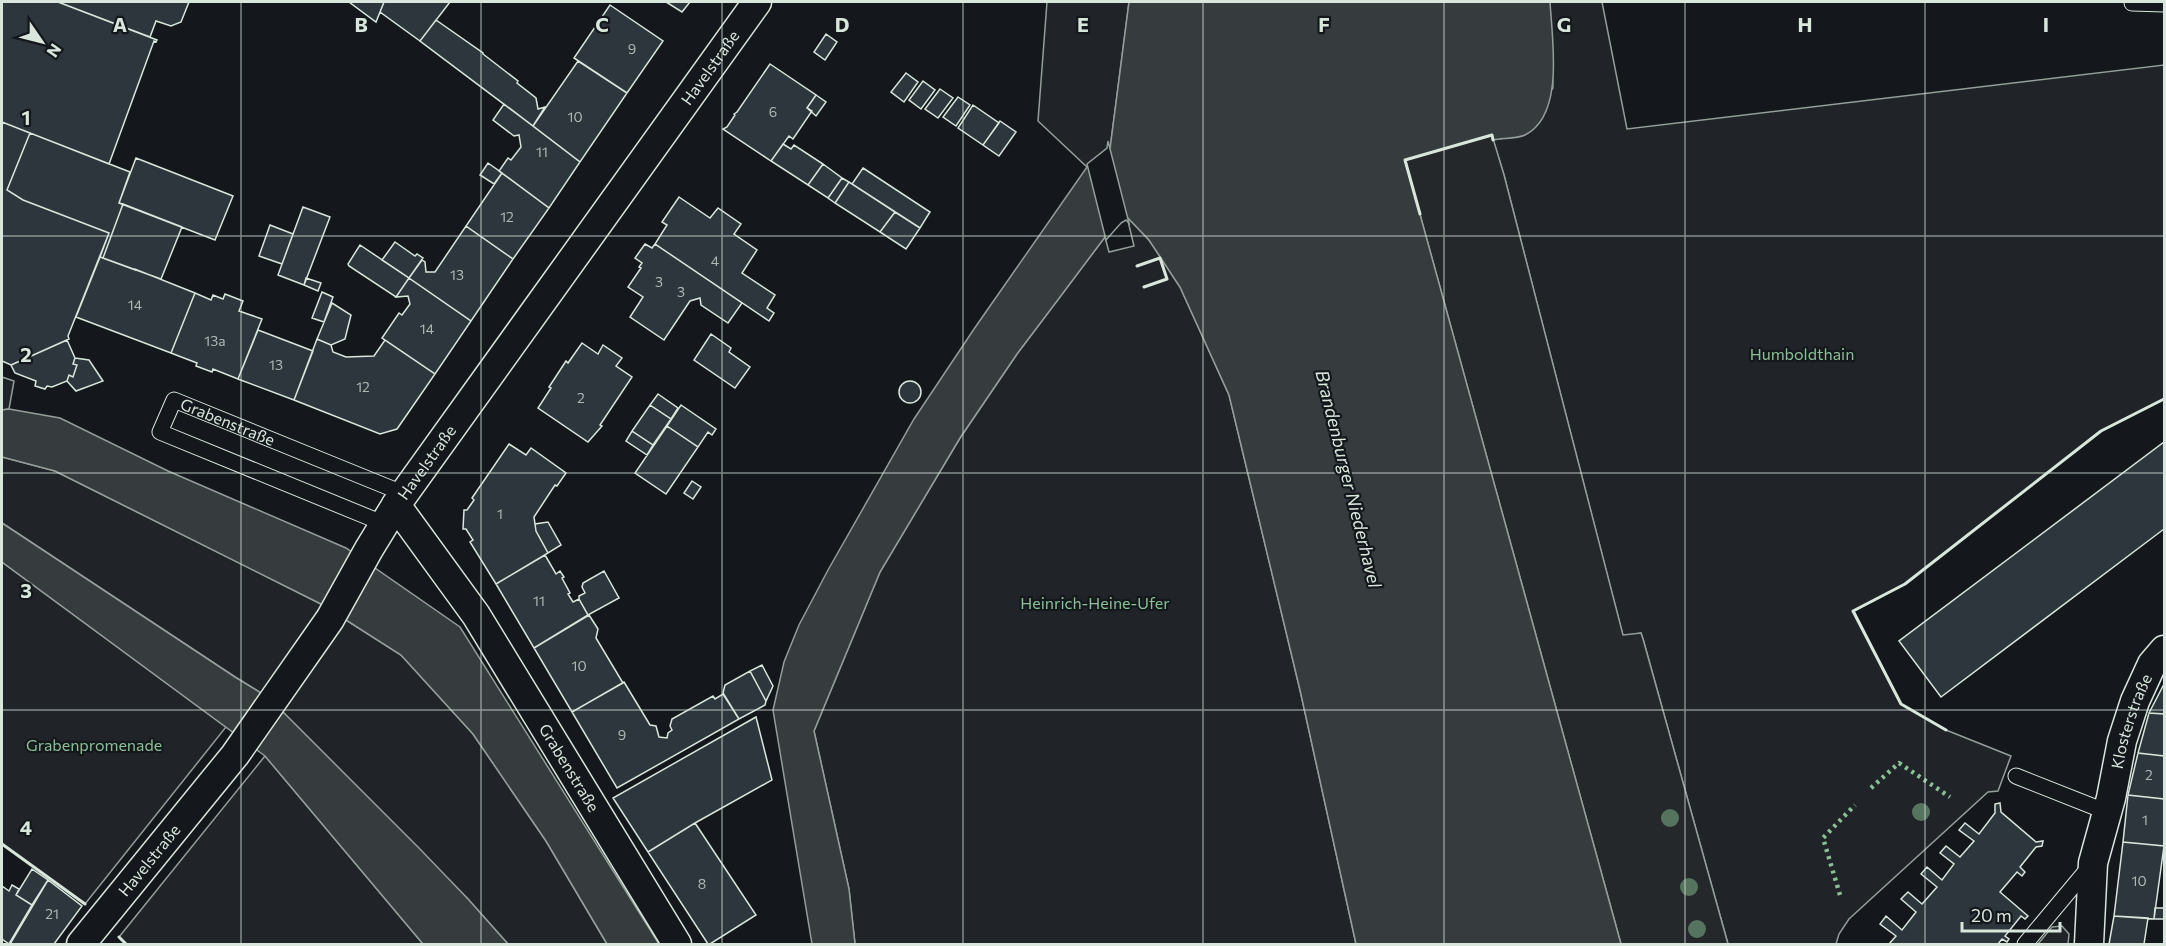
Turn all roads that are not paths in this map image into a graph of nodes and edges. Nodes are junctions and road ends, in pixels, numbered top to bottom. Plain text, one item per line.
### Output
1 (757, 2) edge
2 (2132, 3) dead end
3 (2164, 4) edge
4 (395, 508) junction
5 (2164, 650) edge
6 (2016, 776) dead end
7 (2109, 805) junction
8 (2092, 863) junction
9 (81, 945) edge
10 (677, 945) edge
11 (2025, 945) edge
12 (2090, 945) edge

1 - 4 street, Havelstraße
2 - 3 lane
4 - 4 lane, Grabenstraße
4 - 9 street, Havelstraße
4 - 10 street, Grabenstraße
5 - 7 street, Klosterstraße
6 - 7 lane
7 - 8 street, Klosterstraße
8 - 11 lane
8 - 12 street, Klosterstraße

